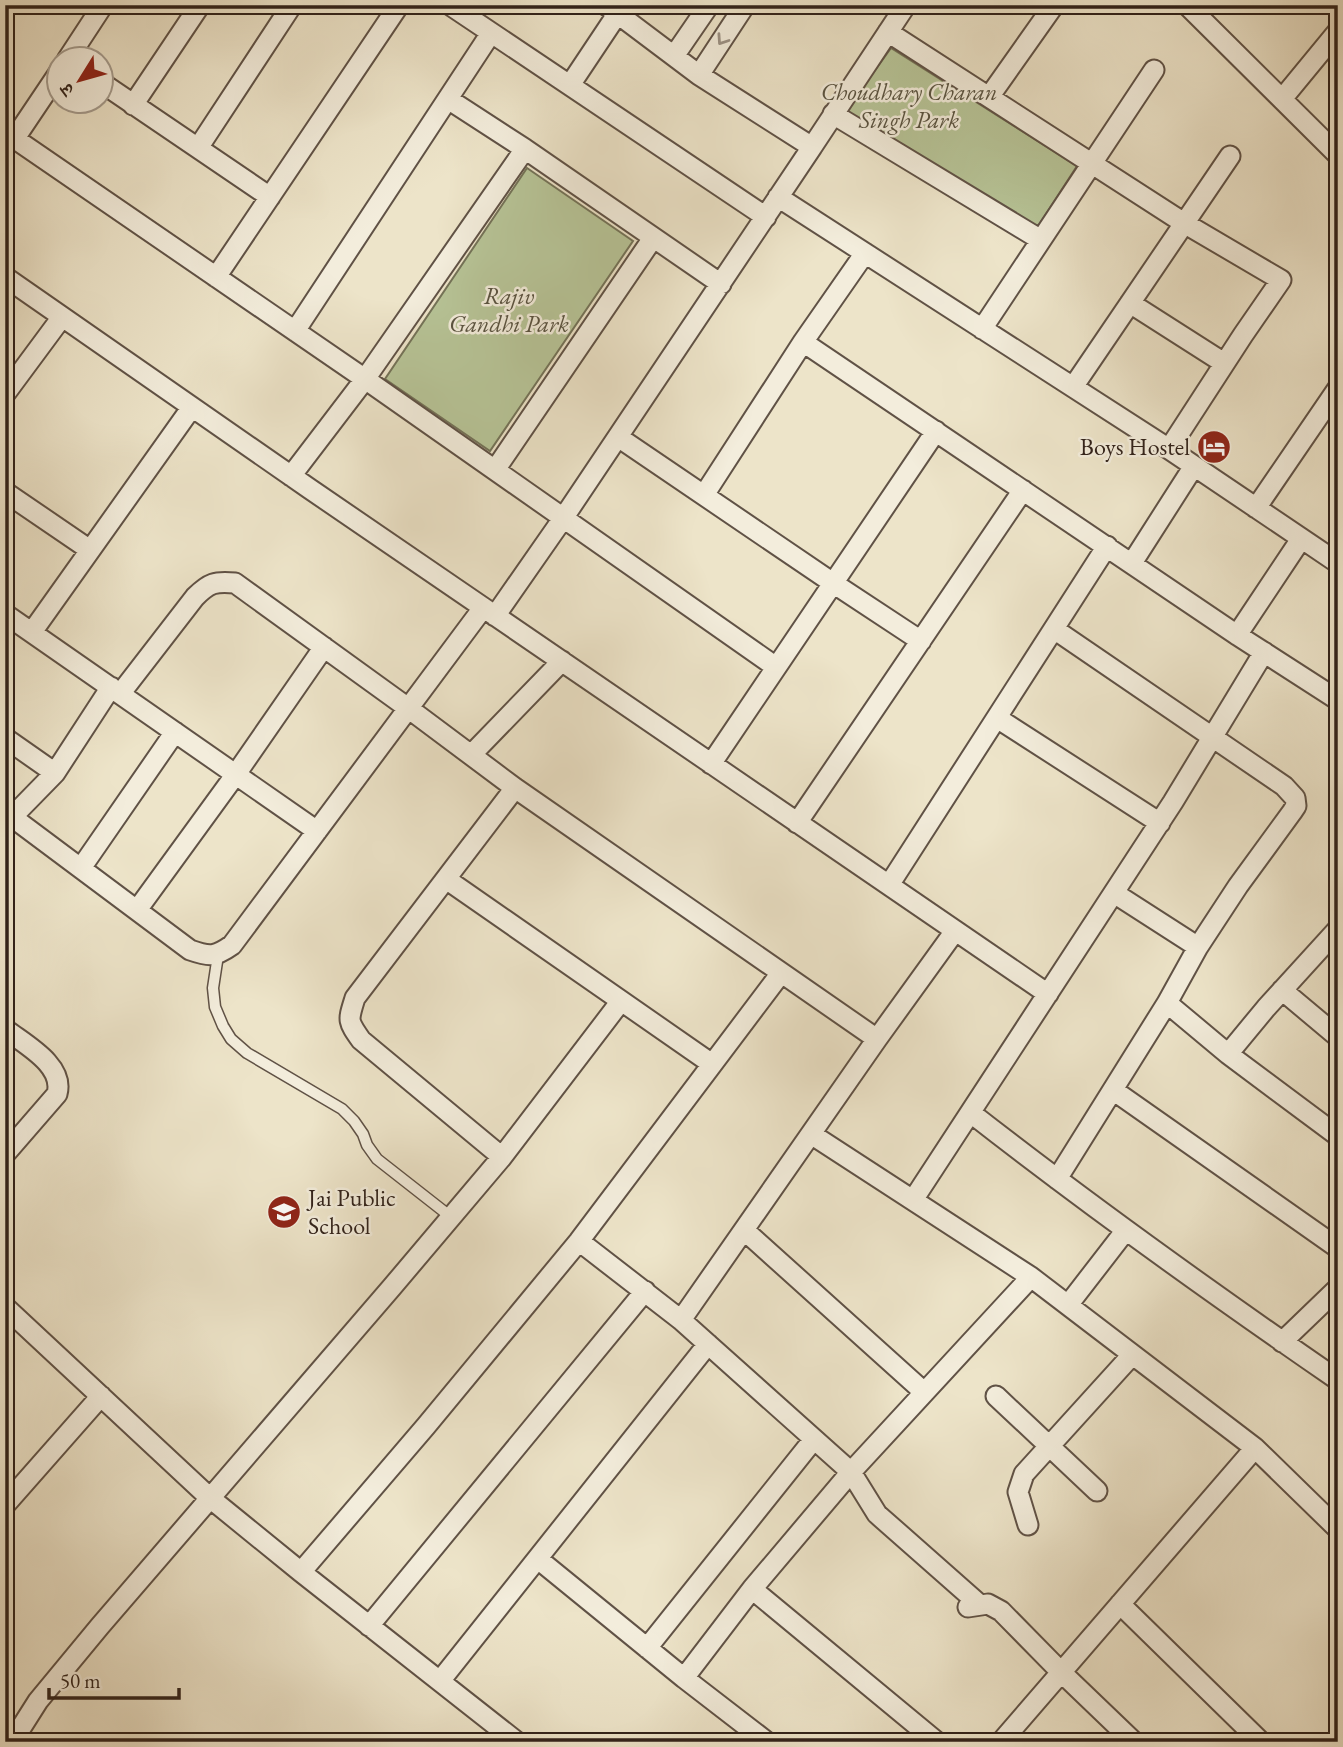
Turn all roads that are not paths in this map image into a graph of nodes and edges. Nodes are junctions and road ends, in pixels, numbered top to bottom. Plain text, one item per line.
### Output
1 (103, 5) edge
2 (200, 5) edge
3 (292, 5) edge
4 (399, 5) edge
5 (450, 5) edge
6 (709, 5) edge
7 (745, 5) edge
8 (906, 5) edge
9 (1054, 5) edge
10 (1187, 5) edge
11 (612, 9) edge
12 (1338, 31) edge
13 (888, 32) junction
14 (491, 33) junction
15 (76, 46) edge
16 (674, 56) junction
17 (1154, 70) dead end
18 (699, 75) junction
19 (570, 85) junction
20 (46, 89) edge
21 (116, 93) edge
22 (989, 97) junction
23 (448, 99) junction
24 (1282, 99) junction
25 (133, 105) junction
26 (834, 114) junction
27 (10, 135) edge
28 (812, 147) junction
29 (198, 148) junction
30 (525, 149) junction
31 (1338, 155) edge
32 (1230, 156) dead end
33 (1092, 163) junction
34 (270, 197) junction
35 (778, 197) junction
36 (766, 217) junction
37 (1184, 223) junction
38 (653, 238) junction
39 (1041, 240) junction
40 (865, 253) junction
41 (5, 277) edge
42 (216, 277) junction
43 (721, 284) junction
44 (1130, 303) junction
45 (62, 317) junction
46 (982, 329) junction
47 (295, 331) junction
48 (803, 342) junction
49 (1224, 363) junction
50 (365, 379) junction
51 (1073, 387) junction
52 (1338, 388) edge
53 (5, 394) edge
54 (192, 407) junction
55 (936, 431) junction
56 (618, 437) junction
57 (1169, 449) junction
58 (1194, 466) junction
59 (495, 470) junction
60 (291, 476) junction
61 (1023, 490) junction
62 (5, 492) edge
63 (704, 495) junction
64 (1256, 508) junction
65 (564, 517) junction
66 (1301, 539) junction
67 (1107, 546) junction
68 (90, 550) junction
69 (1132, 563) junction
70 (1338, 564) edge
71 (833, 583) junction
72 (489, 612) junction
73 (5, 614) edge
74 (1054, 628) junction
75 (32, 632) junction
76 (1237, 635) junction
77 (921, 641) junction
78 (324, 647) junction
79 (1264, 652) junction
80 (562, 661) junction
81 (776, 667) junction
82 (116, 690) junction
83 (1338, 700) edge
84 (408, 708) junction
85 (997, 718) junction
86 (175, 732) junction
87 (1213, 737) junction
88 (5, 738) edge
89 (471, 755) junction
90 (711, 764) junction
91 (55, 773) junction
92 (236, 774) junction
93 (515, 788) junction
94 (9, 821) edge
95 (797, 823) junction
96 (1160, 823) junction
97 (317, 831) junction
98 (81, 868) junction
99 (446, 879) junction
100 (889, 885) junction
101 (1114, 893) junction
102 (137, 910) junction
103 (1338, 929) edge
104 (955, 931) junction
105 (1198, 947) junction
106 (218, 955) junction
107 (781, 973) junction
108 (1282, 990) junction
109 (1048, 994) junction
110 (621, 1001) junction
111 (1167, 1003) junction
112 (5, 1029) edge
113 (1338, 1037) edge
114 (877, 1039) junction
115 (1228, 1054) junction
116 (712, 1064) junction
117 (1113, 1090) junction
118 (971, 1113) junction
119 (811, 1134) junction
120 (1338, 1136) edge
121 (5, 1154) edge
122 (502, 1157) junction
123 (1057, 1179) junction
124 (913, 1200) junction
125 (451, 1217) junction
126 (744, 1230) junction
127 (1126, 1230) junction
128 (579, 1241) junction
129 (1338, 1248) edge
130 (1031, 1277) junction
131 (1338, 1288) edge
132 (645, 1291) junction
133 (1068, 1306) junction
134 (5, 1307) edge
135 (681, 1320) junction
136 (1282, 1342) junction
137 (708, 1344) junction
138 (1132, 1354) junction
139 (1338, 1380) edge
140 (924, 1392) junction
141 (101, 1396) junction
142 (996, 1396) dead end
143 (814, 1439) junction
144 (1050, 1445) junction
145 (1255, 1448) junction
146 (851, 1472) junction
147 (1097, 1492) dead end
148 (210, 1498) junction
149 (5, 1505) edge
150 (1028, 1525) dead end
151 (1338, 1528) edge
152 (538, 1559) junction
153 (301, 1572) junction
154 (752, 1589) junction
155 (1120, 1604) junction
156 (369, 1626) junction
157 (647, 1648) junction
158 (1061, 1672) junction
159 (684, 1678) junction
160 (440, 1681) junction
161 (12, 1742) edge
162 (517, 1742) edge
163 (767, 1742) edge
164 (937, 1742) edge
165 (1001, 1742) edge
166 (1134, 1742) edge
167 (1261, 1742) edge

1 - 15 street
2 - 25 street
3 - 29 street
4 - 34 street
5 - 14 street
6 - 16 street
7 -> 18 street
8 - 13 street
9 - 22 street
10 - 24 street
11 - 16 street
11 - 19 street
12 - 24 street
13 - 22 street
13 - 26 street
14 - 19 street
14 - 23 street
16 - 18 street
17 - 33 street
18 - 28 street
19 - 36 street
20 - 27 street
21 - 25 street
22 - 33 street
23 - 30 street
23 - 47 street
24 - 31 street
25 - 29 street
26 - 28 street
26 - 39 street
27 - 42 street
28 - 35 street
29 - 34 street
30 - 38 street
30 - 50 street
32 - 37 street
33 - 37 street
33 - 39 street
34 - 42 street
35 - 36 street
35 - 40 street
36 - 43 street
37 - 44 street
37 - 49 street
38 - 43 street
38 - 59 street
39 - 46 street
40 - 46 street
40 - 48 street
41 - 45 street
42 - 47 street
43 - 56 street
44 - 49 street
44 - 51 street
45 - 53 street
45 - 54 street
46 - 51 street
47 - 50 street
48 - 55 street
48 - 63 street
49 - 57 street
50 - 59 street
50 - 60 street
51 - 57 street
52 - 64 street
54 - 60 street
54 - 68 street
55 - 61 street
55 - 71 street
56 - 63 street
56 - 65 street
57 - 58 street
58 - 64 street
58 - 69 street
59 - 65 street
60 - 72 street
61 - 67 street
61 - 77 street
62 - 68 street
63 - 71 street
64 - 66 street
65 - 72 street
65 - 81 street
66 - 70 street
66 - 76 street
67 - 69 street
67 - 74 street
68 - 75 street
69 - 76 street
71 - 77 street
71 - 81 street
72 - 80 street
72 - 84 street
73 - 75 street
74 - 85 street
74 - 87 street
75 - 82 street
76 - 79 street
77 - 95 street
78 - 82 street
78 - 84 street
78 - 92 street
79 - 83 street
79 - 87 street
80 - 89 street
80 - 90 street
81 - 90 street
82 - 86 street
82 - 91 street
84 - 89 street
84 - 97 street
85 - 96 street
85 - 100 street
86 - 92 street
86 - 98 street
87 - 96 street
87 - 105 street
88 - 91 street
89 - 93 street
90 - 95 street
91 - 94 street
92 - 97 street
92 - 102 street
93 - 99 street
93 - 107 street
94 - 98 street
95 - 100 street
96 - 101 street
97 - 106 street
98 - 102 street
99 - 110 street
99 - 122 street
100 - 104 street
101 - 105 street
101 - 109 street
102 - 106 street
103 - 108 street
104 - 109 street
104 - 114 street
105 - 111 street
106 - 125 lane
107 - 114 street
107 - 116 street
108 - 113 street
108 - 115 street
109 - 118 street
110 - 116 street
110 - 122 street
111 - 115 street
111 - 117 street
112 - 121 street
114 - 119 street
115 - 120 street
116 - 128 street
117 - 123 street
117 - 129 street
118 - 123 street
118 - 124 street
119 - 124 street
119 - 126 street
122 - 125 street
123 - 127 street
124 - 130 street
125 - 148 street
126 - 135 street
126 - 140 street
127 - 133 street
127 - 136 street
128 - 132 street
128 - 153 street
130 - 133 street
130 - 140 street
131 - 136 street
132 - 135 street
132 - 156 street
133 - 138 street
134 - 141 street
135 - 137 street
136 - 139 street
137 - 143 street
137 - 152 street
138 - 144 street
138 - 145 street
140 - 146 street
141 - 148 street
141 - 149 street
142 - 144 street
143 - 146 street
143 - 157 street
144 - 147 street
144 - 150 street
145 - 151 street
145 - 155 street
146 - 154 street
146 - 158 street
148 - 153 street
148 - 161 street
152 - 157 street
152 - 160 street
153 - 156 street
154 - 159 street
154 - 164 street
155 - 158 street
155 - 167 street
156 - 160 street
157 - 159 street
158 - 165 street
158 - 166 street
159 - 163 street
160 - 162 street

